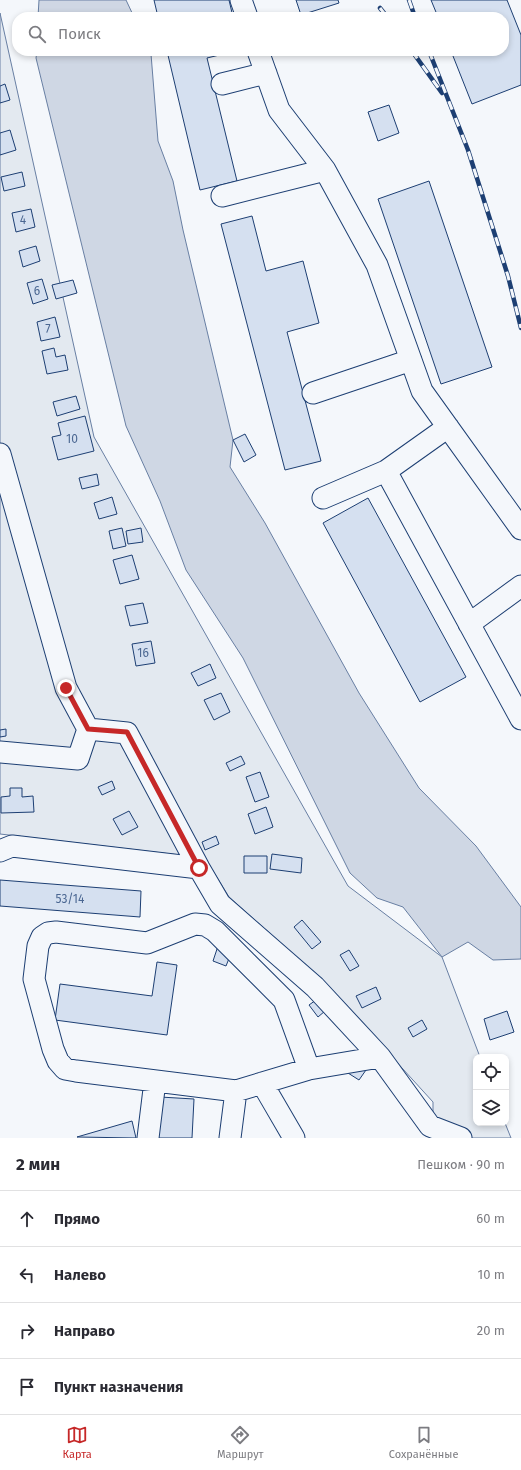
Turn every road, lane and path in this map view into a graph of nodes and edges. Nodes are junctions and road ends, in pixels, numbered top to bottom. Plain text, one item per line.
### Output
1 (241, 0) edge
2 (245, 12) edge
3 (260, 56) edge
4 (266, 73) junction
5 (222, 84) dead end
6 (325, 170) junction
7 (222, 196) dead end
8 (411, 360) junction
9 (313, 393) dead end
10 (448, 427) junction
11 (0, 454) edge
12 (386, 471) junction
13 (322, 498) dead end
14 (521, 529) edge
15 (521, 586) edge
16 (469, 624) junction
17 (521, 719) edge
18 (88, 729) junction
19 (0, 752) edge
20 (0, 851) edge
21 (199, 868) junction
22 (380, 1057) junction
23 (308, 1069) junction
24 (155, 1081) junction
25 (262, 1083) junction
26 (236, 1091) junction
27 (428, 1132) edge
28 (148, 1138) edge
29 (230, 1138) edge
30 (294, 1138) edge
31 (460, 1138) edge

1 - 2 lane
3 - 4 lane
4 - 5 lane
4 - 6 lane
6 - 7 lane
6 - 8 lane
8 - 9 lane
8 - 10 lane
10 - 12 lane
10 - 14 lane
11 - 18 lane
12 - 13 lane
12 - 16 lane
15 - 16 lane
16 - 17 lane
18 - 19 lane
18 - 21 lane
20 - 21 lane
21 - 22 lane
22 - 23 lane
22 - 27 lane
23 - 24 lane
23 - 25 lane
24 - 26 lane
24 - 28 lane
25 - 26 lane
25 - 30 lane
26 - 29 lane
27 - 31 lane

